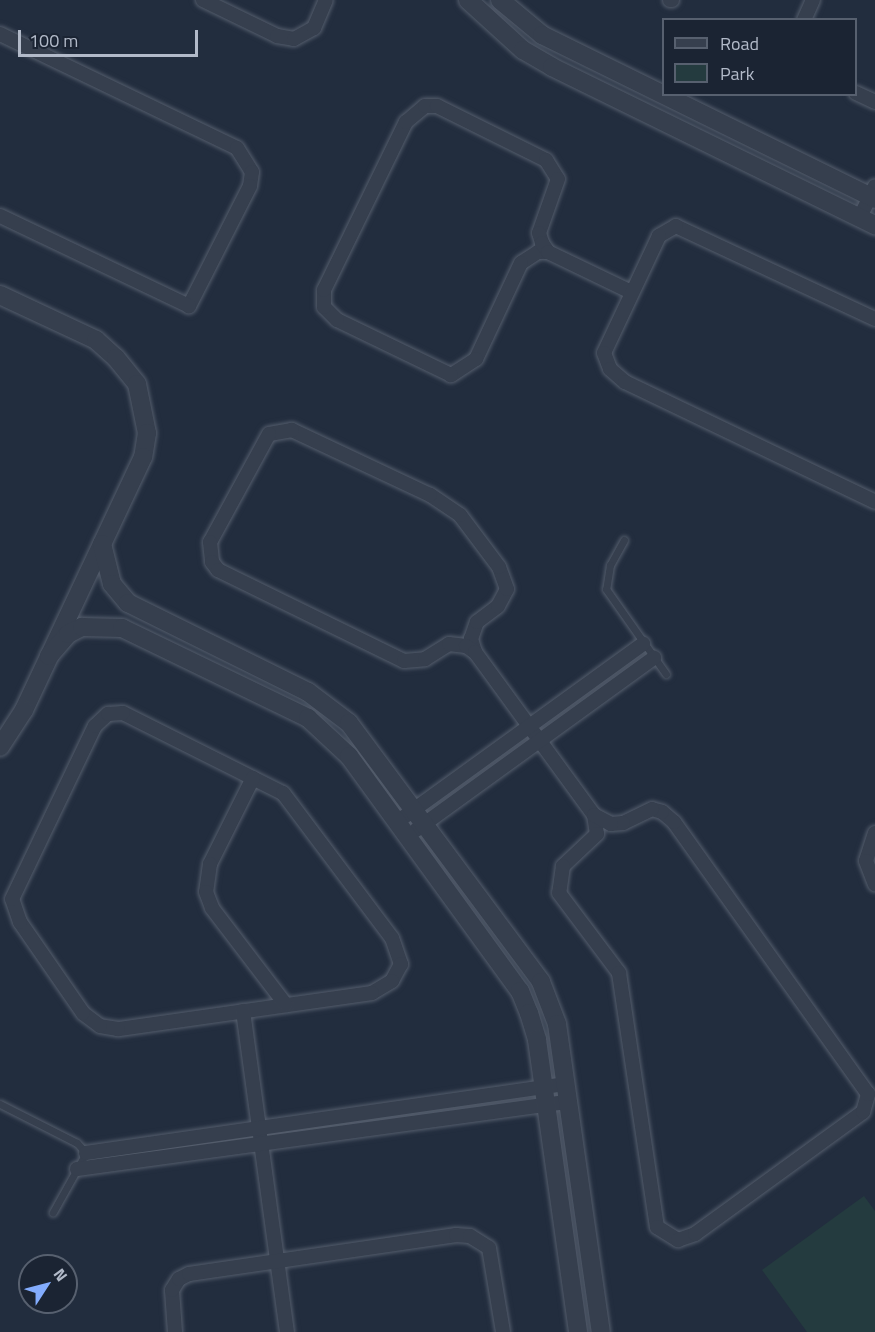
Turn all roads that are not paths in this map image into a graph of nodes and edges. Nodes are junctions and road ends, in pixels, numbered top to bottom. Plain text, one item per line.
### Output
1 (203, 0) edge
2 (326, 0) edge
3 (468, 0) edge
4 (500, 0) edge
5 (813, 0) edge
6 (805, 18) edge
7 (0, 34) edge
8 (662, 93) edge
9 (857, 94) edge
10 (669, 96) edge
11 (875, 102) edge
12 (873, 194) edge
13 (0, 216) edge
14 (871, 222) edge
15 (548, 252) junction
16 (631, 292) junction
17 (0, 295) edge
18 (875, 319) edge
19 (875, 502) edge
20 (624, 540) dead end
21 (102, 544) junction
22 (643, 644) junction
23 (475, 652) junction
24 (49, 656) junction
25 (654, 658) junction
26 (666, 674) dead end
27 (529, 726) junction
28 (540, 741) junction
29 (0, 747) edge
30 (253, 778) junction
31 (594, 815) junction
32 (420, 816) junction
33 (402, 829) junction
34 (875, 832) edge
35 (875, 884) edge
36 (286, 1005) junction
37 (243, 1011) junction
38 (566, 1084) junction
39 (544, 1087) junction
40 (569, 1102) junction
41 (0, 1104) edge
42 (546, 1106) junction
43 (259, 1128) junction
44 (261, 1145) junction
45 (86, 1153) junction
46 (77, 1169) junction
47 (53, 1212) dead end
48 (277, 1262) junction
49 (175, 1332) edge
50 (287, 1332) edge
51 (503, 1332) edge
52 (578, 1332) edge
53 (601, 1332) edge

1 - 2 street
3 - 14 street
4 - 8 street
5 - 6 street
7 - 13 street
9 - 11 street
10 - 12 street
12 - 14 street
15 - 15 street
15 - 16 street
16 - 18 street
16 - 19 street
17 - 21 street
20 - 22 lane
21 - 24 street
21 - 32 street
22 - 25 lane
22 - 27 street
23 - 23 street
23 - 27 street
24 - 29 street
24 - 33 street
25 - 26 lane
25 - 28 street
27 - 28 street
27 - 32 street
28 - 31 street
28 - 32 street
30 - 36 street
30 - 36 street
30 - 37 street
31 - 31 street
32 - 33 street
32 - 38 street
33 - 39 street
34 - 35 street
36 - 37 street
37 - 43 street
38 - 39 street
38 - 40 street
39 - 42 street
39 - 43 street
40 - 42 street
40 - 53 street
41 - 45 lane
42 - 44 street
42 - 52 street
43 - 44 street
43 - 45 street
44 - 46 street
44 - 48 street
45 - 46 lane
46 - 47 lane
48 - 49 street
48 - 50 street
48 - 51 street

